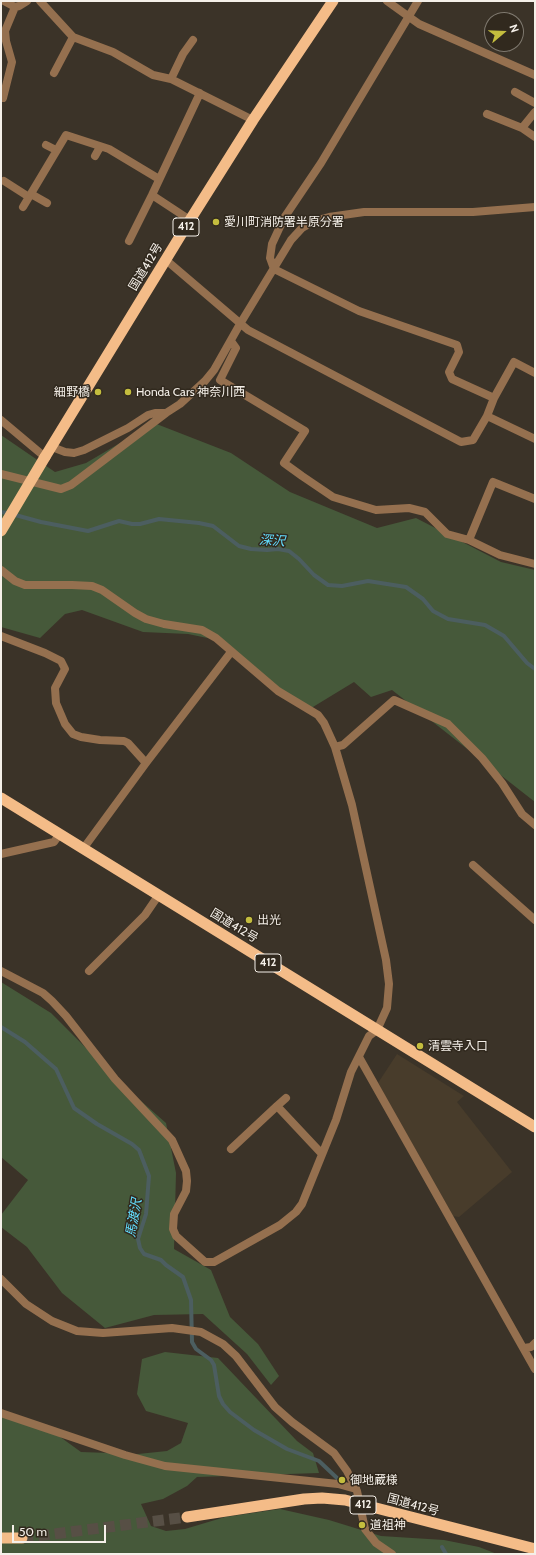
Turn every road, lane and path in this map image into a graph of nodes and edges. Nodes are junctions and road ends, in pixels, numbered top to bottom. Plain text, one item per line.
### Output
1 (4, 1) edge
2 (28, 1) edge
3 (40, 1) edge
4 (332, 1) edge
5 (387, 1) edge
6 (418, 1) edge
7 (15, 7) junction
8 (408, 16) junction
9 (73, 37) junction
10 (193, 40) dead end
11 (54, 73) dead end
12 (535, 75) edge
13 (171, 79) junction
14 (515, 92) dead end
15 (200, 93) junction
16 (3, 98) dead end
17 (535, 103) edge
18 (535, 112) edge
19 (487, 114) dead end
20 (253, 120) junction
21 (522, 128) junction
22 (535, 137) edge
23 (46, 145) dead end
24 (100, 147) junction
25 (56, 150) junction
26 (95, 156) dead end
27 (159, 179) junction
28 (4, 181) dead end
29 (30, 195) junction
30 (152, 195) junction
31 (47, 203) dead end
32 (23, 207) dead end
33 (535, 207) edge
34 (190, 220) junction
35 (129, 241) dead end
36 (166, 260) junction
37 (274, 269) junction
38 (240, 324) junction
39 (231, 341) junction
40 (535, 373) edge
41 (494, 398) junction
42 (166, 413) junction
43 (487, 416) junction
44 (1, 420) edge
45 (535, 438) edge
46 (52, 447) junction
47 (45, 457) junction
48 (1, 474) edge
49 (535, 499) edge
50 (1, 531) edge
51 (469, 540) junction
52 (535, 564) edge
53 (1, 570) edge
54 (1, 636) edge
55 (231, 652) junction
56 (335, 748) junction
57 (146, 763) junction
58 (1, 798) edge
59 (535, 826) edge
60 (59, 835) junction
61 (83, 849) junction
62 (1, 854) edge
63 (473, 865) dead end
64 (158, 896) junction
65 (535, 920) edge
66 (1, 971) edge
67 (89, 971) dead end
68 (377, 1030) junction
69 (358, 1057) junction
70 (286, 1098) dead end
71 (277, 1106) junction
72 (535, 1127) edge
73 (231, 1149) dead end
74 (322, 1154) junction
75 (1, 1279) edge
76 (535, 1343) edge
77 (524, 1348) junction
78 (535, 1368) edge
79 (1, 1413) edge
80 (356, 1488) junction
81 (361, 1504) junction
82 (187, 1517) tunnel mouth
83 (1, 1538) edge
84 (22, 1538) tunnel mouth
85 (535, 1549) edge
86 (392, 1554) edge

1 - 7 street
2 - 7 street
3 - 9 street
4 - 20 highway, 国道412号 / 412
5 - 8 street
6 - 8 street
7 - 16 street
8 - 12 street
8 - 37 street
9 - 11 street
9 - 13 street
10 - 13 street
13 - 15 street
14 - 17 street
15 - 20 street
15 - 27 street
18 - 21 street
19 - 21 street
20 - 34 highway, 国道412号 / 412
21 - 22 street
23 - 25 street
24 - 25 street
24 - 26 street
24 - 27 street
25 - 29 street
27 - 30 street
28 - 29 street
29 - 31 street
29 - 32 street
30 - 34 street
30 - 35 street
33 - 37 street
34 - 36 highway, 国道412号 / 412
36 - 38 street
36 - 46 highway, 国道412号 / 412
37 - 38 street
37 - 41 street
38 - 39 street
38 - 43 street
39 - 42 street
39 - 51 street
40 - 41 street
41 - 43 street
42 - 46 street
42 - 48 street
43 - 45 street
44 - 47 street
46 - 47 highway, 国道412号 / 412
47 - 50 highway, 国道412号 / 412, bridge
49 - 51 street
51 - 52 street
53 - 55 street
54 - 57 street
55 - 56 street
55 - 57 street
56 - 59 street
56 - 68 street
57 - 61 street
58 - 60 highway, 国道412号 / 412
60 - 61 highway, 国道412号 / 412
60 - 62 street
61 - 64 highway, 国道412号 / 412
63 - 65 street
64 - 67 street
64 - 68 highway, 国道412号 / 412
66 - 74 street
68 - 69 street
68 - 72 highway, 国道412号 / 412
69 - 74 street
69 - 77 street
70 - 71 street
71 - 73 street
71 - 74 street
75 - 80 street
76 - 77 street
77 - 78 street
79 - 80 street
80 - 81 street
81 - 82 highway, 国道412号 / 412
81 - 85 highway, 国道412号 / 412
81 - 86 street
83 - 84 highway

